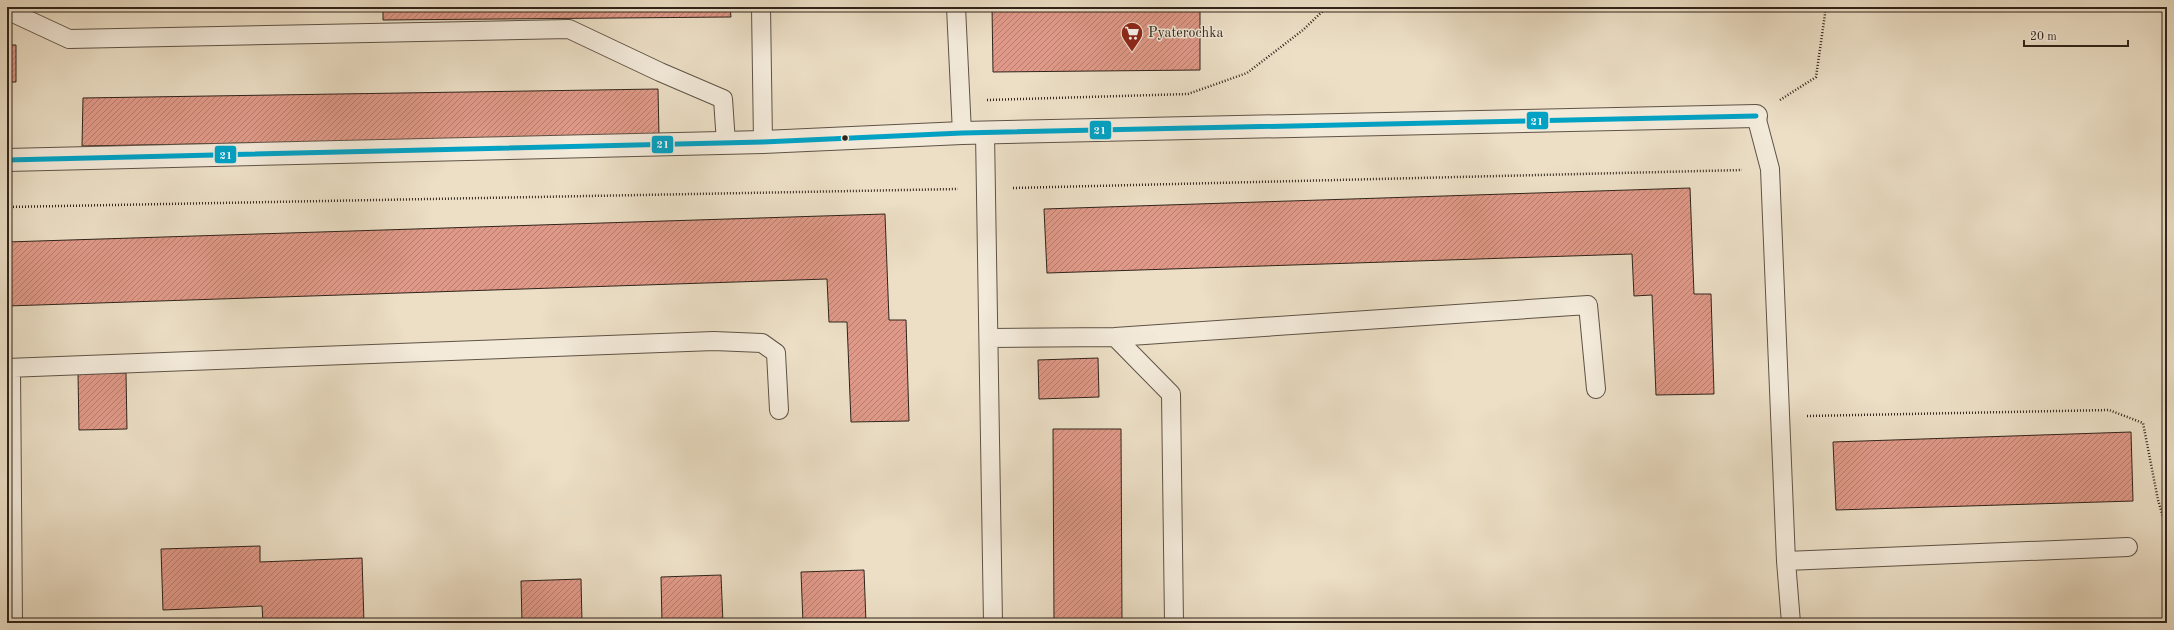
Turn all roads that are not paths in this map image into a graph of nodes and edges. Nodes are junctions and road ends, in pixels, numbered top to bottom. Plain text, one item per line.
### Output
1 (761, 7) edge
2 (956, 7) edge
3 (7, 12) edge
4 (1756, 116) joint
5 (962, 133) junction
6 (985, 133) junction
7 (763, 142) junction
8 (726, 143) junction
9 (7, 160) edge
10 (989, 338) junction
11 (1115, 338) junction
12 (9, 368) edge
13 (1596, 389) dead end
14 (779, 410) dead end
15 (2128, 547) dead end
16 (1786, 561) junction
17 (13, 623) edge
18 (993, 623) edge
19 (1174, 623) edge
20 (1791, 623) edge

1 - 7 lane
2 - 5 lane
3 - 8 lane
4 - 6 street
4 - 16 lane
5 - 6 street
5 - 7 street
6 - 10 lane
7 - 8 street
8 - 9 street
10 - 11 lane
10 - 18 lane
11 - 13 lane
11 - 19 lane
12 - 14 lane
12 - 17 lane
15 - 16 lane
16 - 20 lane

